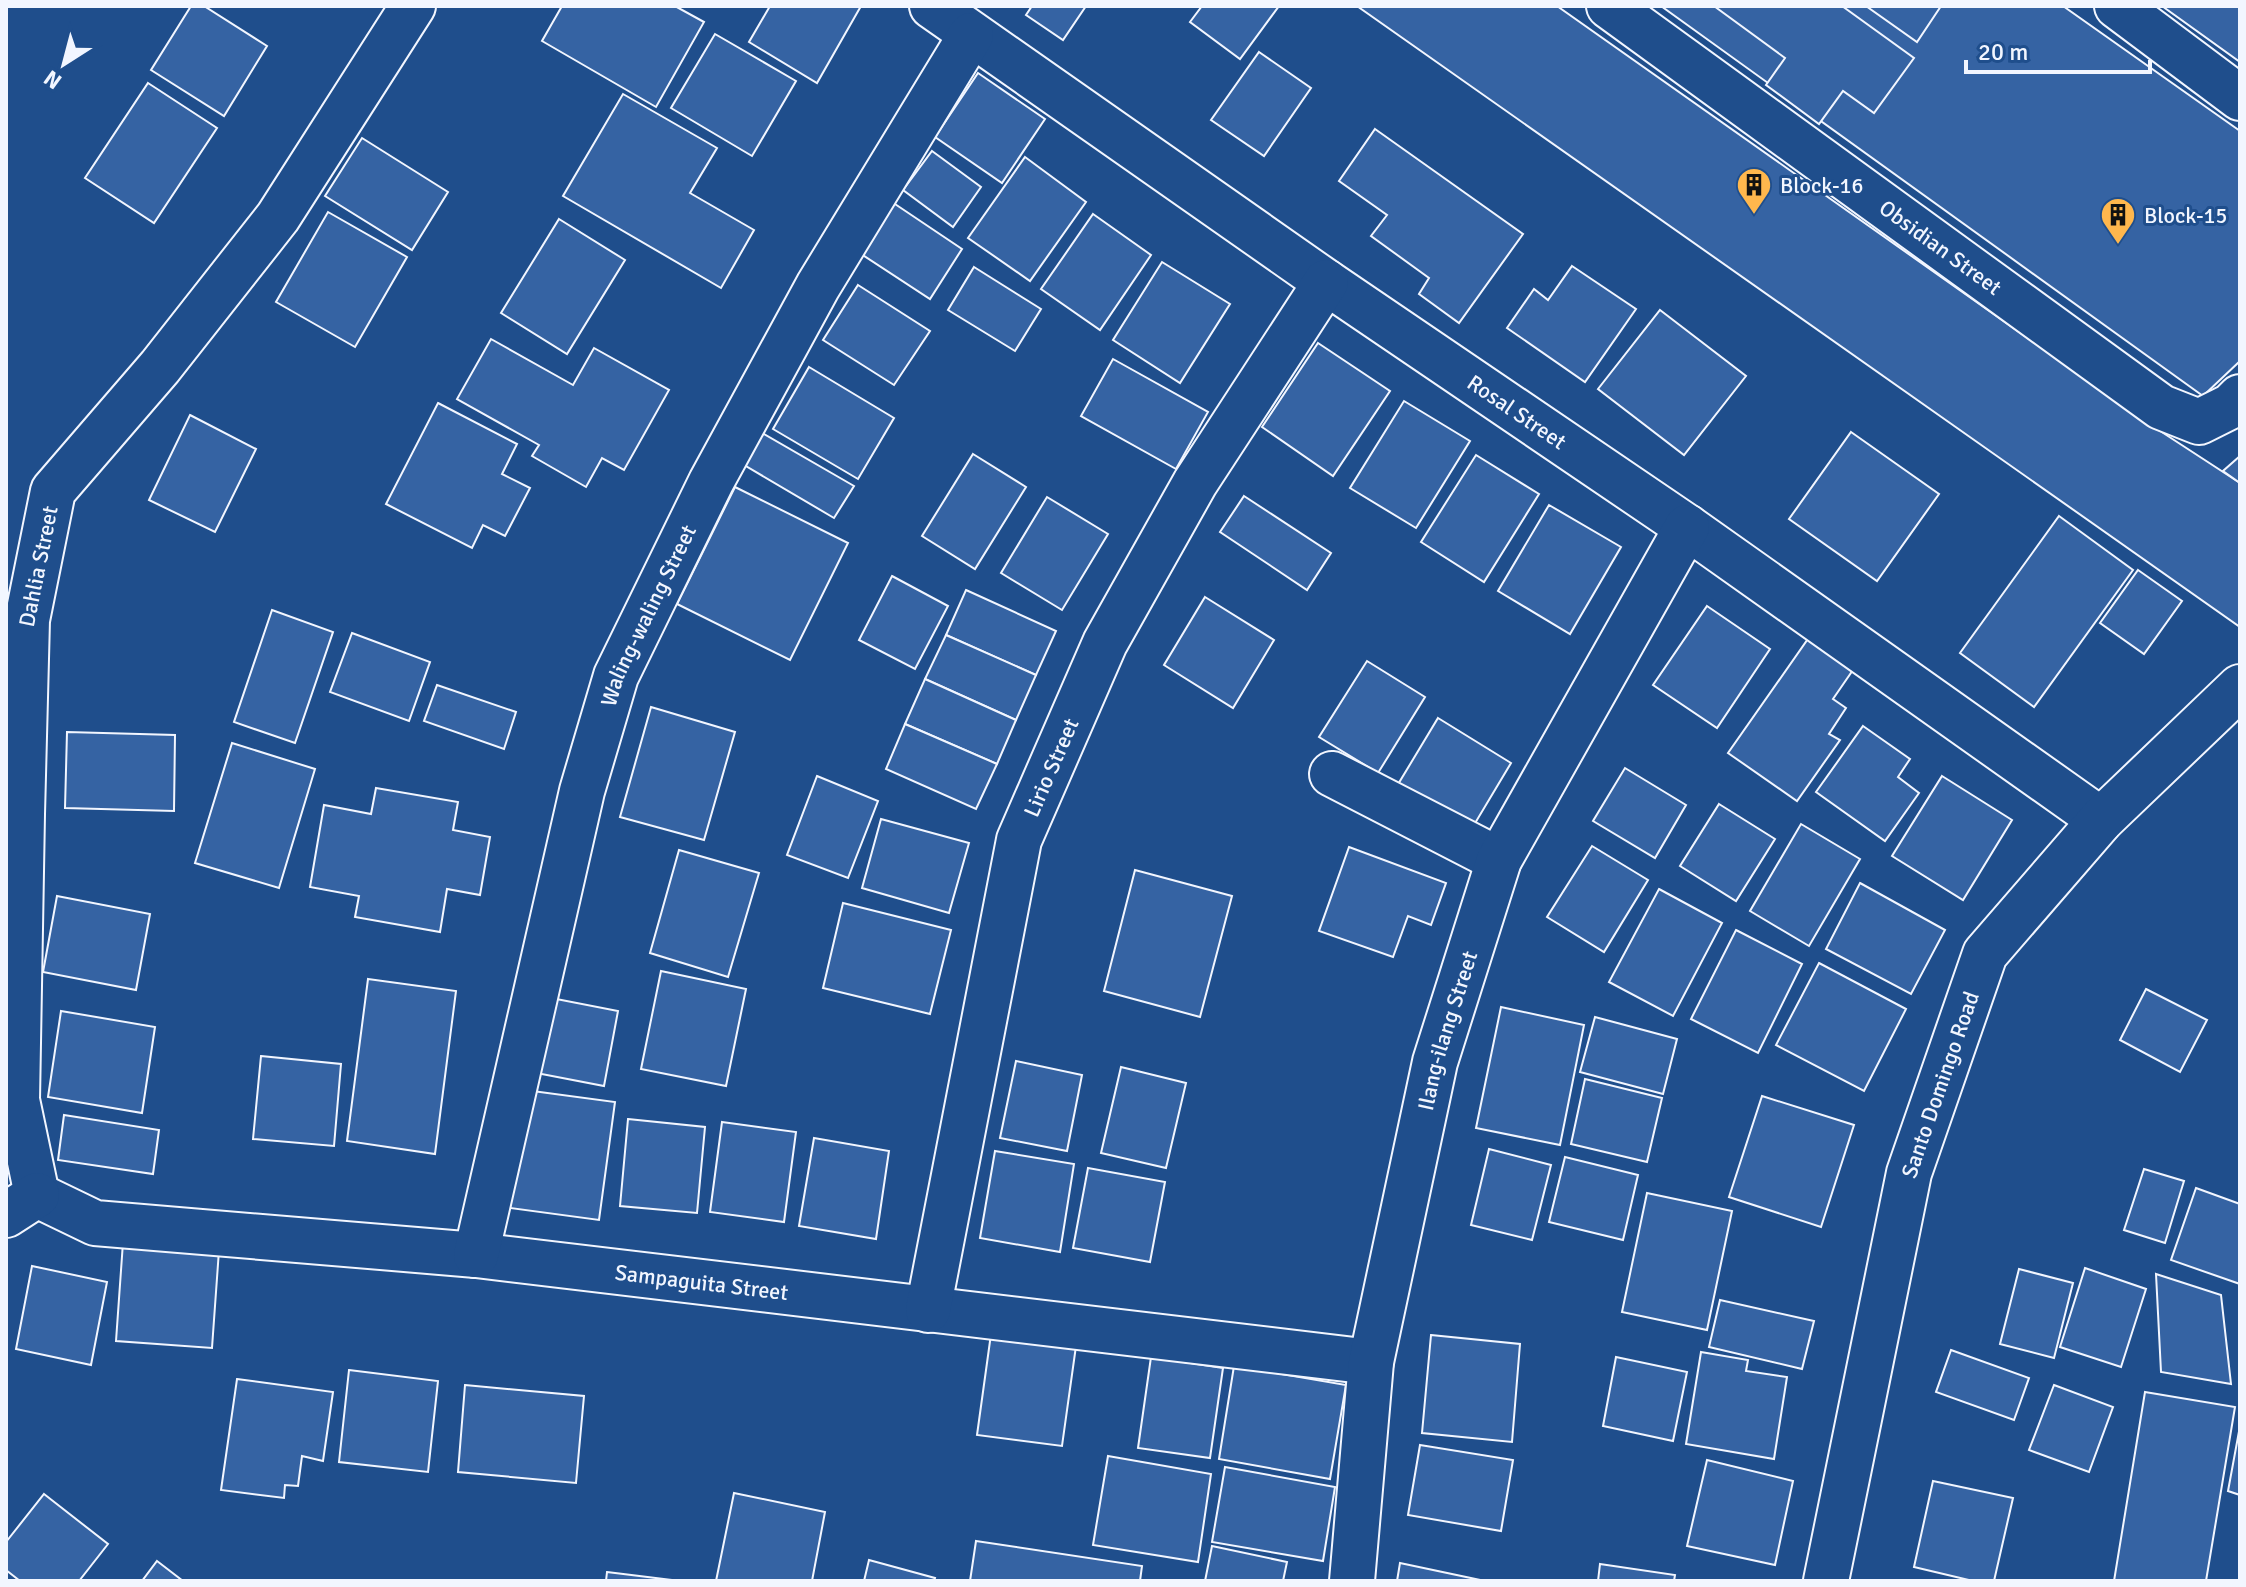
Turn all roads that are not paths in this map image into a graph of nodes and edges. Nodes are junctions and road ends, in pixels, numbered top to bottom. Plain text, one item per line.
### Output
1 (413, 6) edge
2 (932, 6) edge
3 (1609, 6) edge
4 (2117, 6) edge
5 (971, 35) junction
6 (2240, 98) edge
7 (1326, 282) junction
8 (2240, 397) edge
9 (1687, 527) junction
10 (2240, 687) edge
11 (1332, 774) dead end
12 (2101, 820) junction
13 (1499, 860) junction
14 (22, 1205) edge
15 (476, 1255) junction
16 (928, 1310) junction
17 (1371, 1362) junction
18 (1352, 1581) edge
19 (1826, 1581) edge

1 - 14 street, Dahlia Street
2 - 5 street, Rosal Street
3 - 8 street, Obsidian Street
4 - 6 street
5 - 7 street, Rosal Street
5 - 15 street, Waling-waling Street
7 - 9 street, Rosal Street
7 - 16 street, Lirio Street
9 - 12 street, Rosal Street
9 - 13 street, Ilang-ilang Street
10 - 12 street, Santo Domingo Road
11 - 13 street
12 - 19 street, Santo Domingo Road
13 - 17 street, Ilang-ilang Street
14 - 15 street, Sampaguita Street
15 - 16 street, Sampaguita Street
16 - 17 street, Sampaguita Street
17 - 18 street, Ilang-ilang Street

